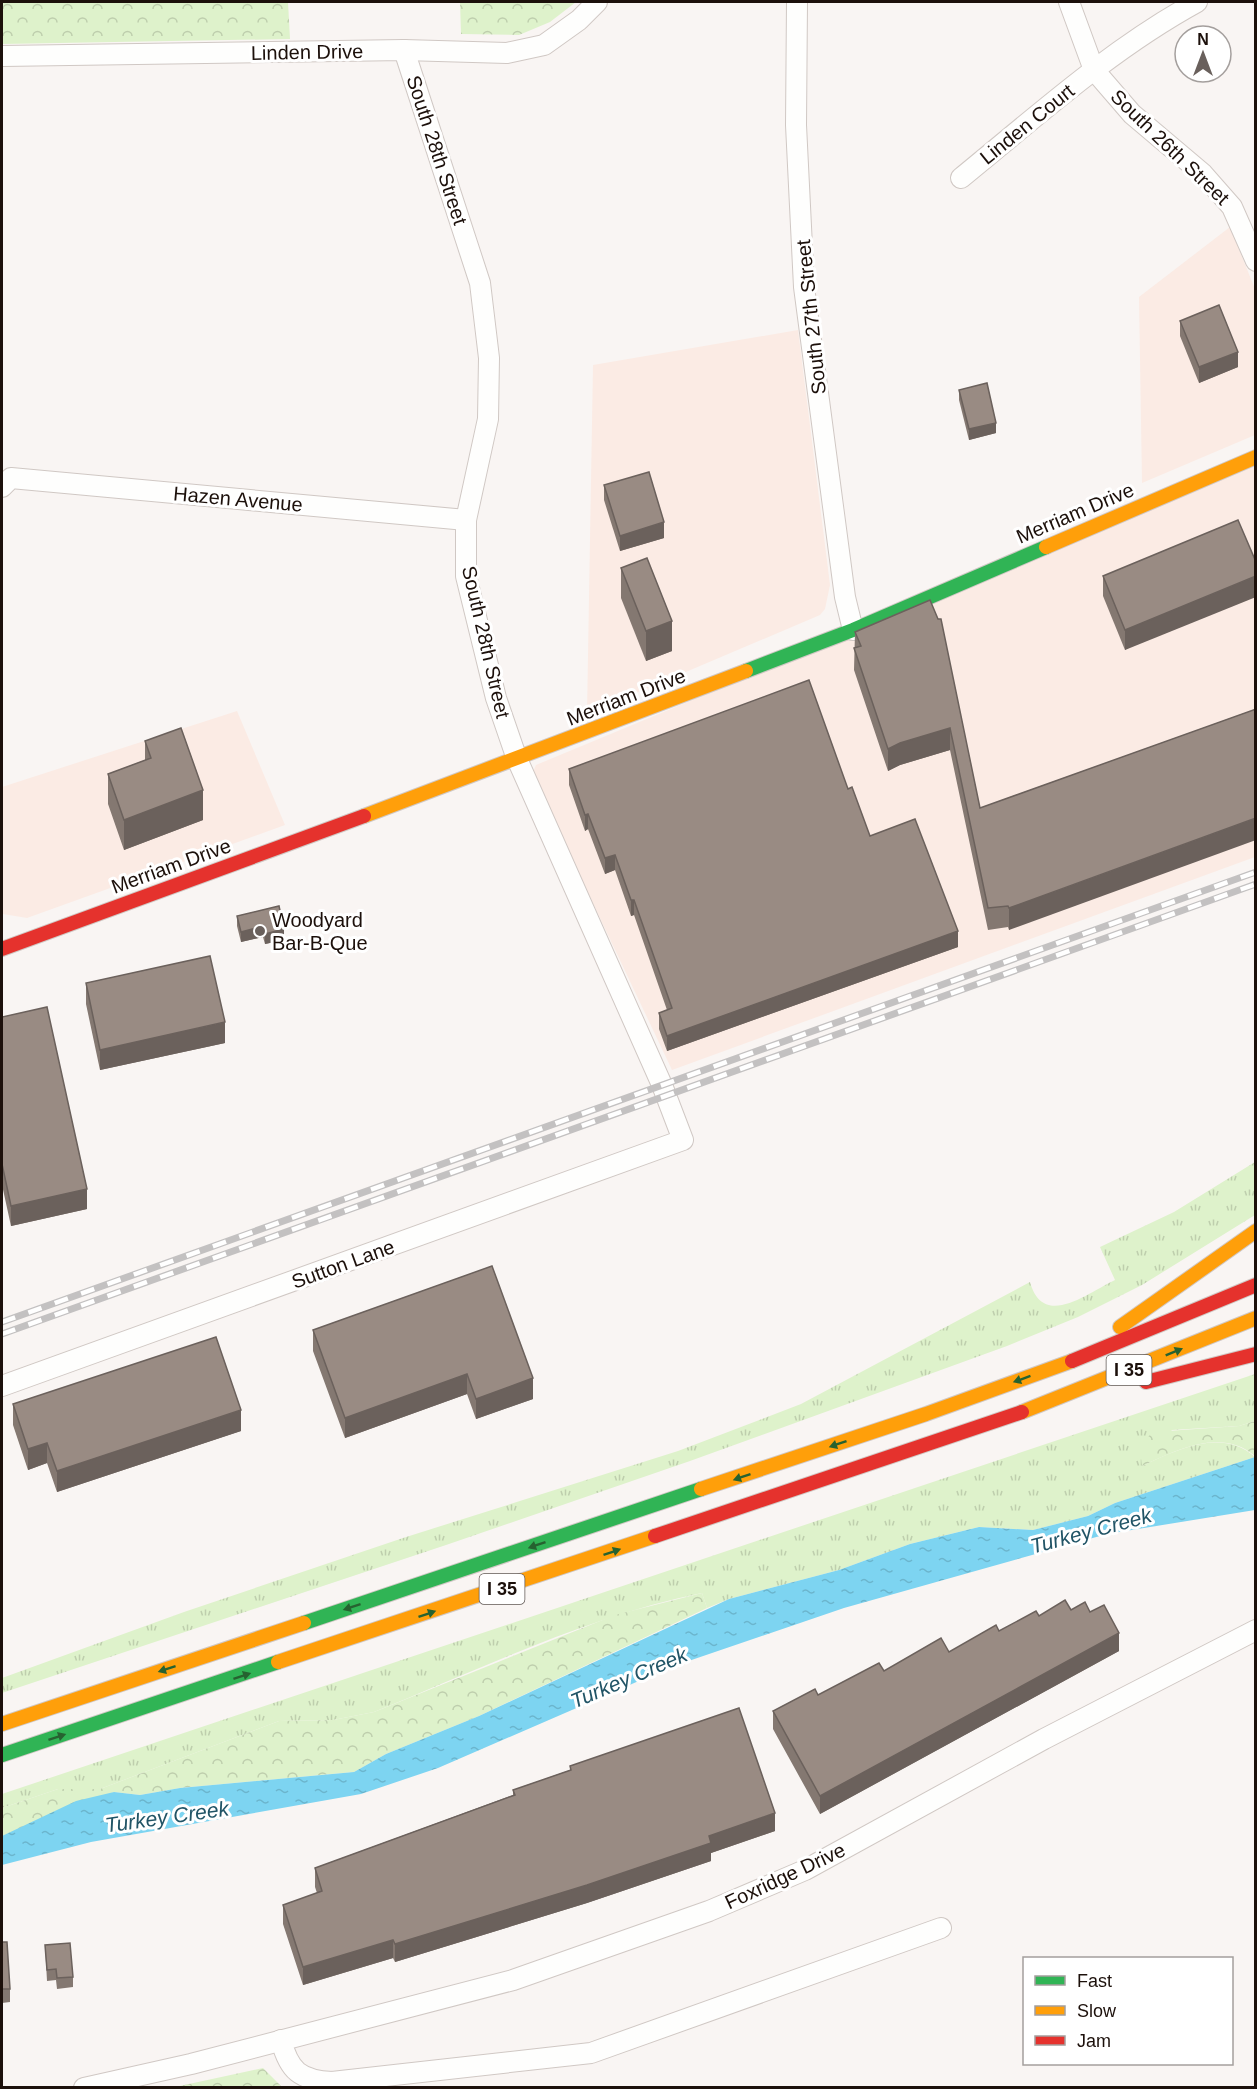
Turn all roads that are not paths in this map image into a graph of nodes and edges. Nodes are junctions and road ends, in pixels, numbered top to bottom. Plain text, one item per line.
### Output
1 (597, 2) edge
2 (798, 2) edge
3 (1069, 2) edge
4 (1197, 2) edge
5 (404, 50) junction
6 (2, 56) edge
7 (1094, 70) junction
8 (961, 178) dead end
9 (1256, 261) edge
10 (1256, 457) edge
11 (6, 482) edge
12 (466, 520) junction
13 (853, 630) junction
14 (518, 759) junction
15 (2, 949) edge
16 (683, 1140) joint
17 (1256, 1231) edge
18 (1256, 1285) edge
19 (1256, 1318) edge
20 (1256, 1354) edge
21 (1077, 1359) junction
22 (2, 1386) edge
23 (1002, 1419) junction
24 (1256, 1630) edge
25 (2, 1724) edge
26 (2, 1755) edge
27 (941, 1928) dead end
28 (281, 2040) junction
29 (84, 2088) edge

1 - 5 street, Linden Drive
2 - 13 street, South 27th Street
3 - 7 street, South 26th Street
4 - 7 street
5 - 6 street, Linden Drive
5 - 12 street, South 28th Street
7 - 8 street, Linden Court
7 - 9 street, South 26th Street
10 - 13 main road, Merriam Drive
11 - 12 street, Hazen Avenue
12 - 14 street, South 28th Street
13 - 14 main road, Merriam Drive
14 - 15 main road, Merriam Drive
14 - 16 street, South 28th Street
16 - 22 street, Sutton Lane
17 - 21 main road
18 - 21 main road, I 35
23 -> 19 main road, I 35
20 - 23 main road
21 -> 25 main road, I 35
26 -> 23 main road, I 35
24 - 28 street, Foxridge Drive
27 - 28 street
28 - 29 street, Foxridge Drive

